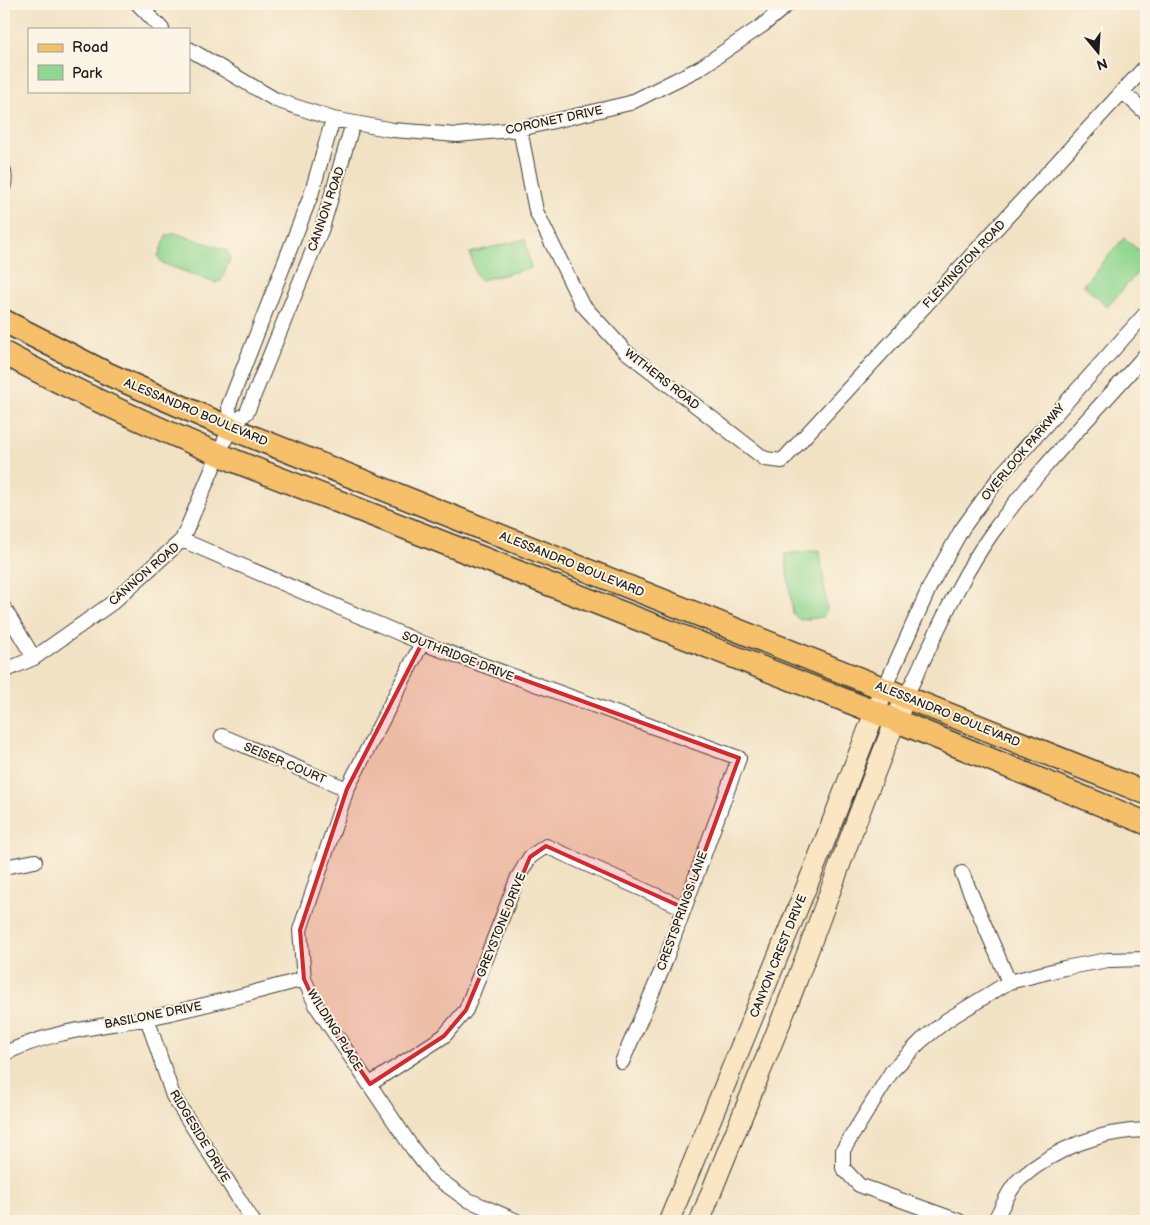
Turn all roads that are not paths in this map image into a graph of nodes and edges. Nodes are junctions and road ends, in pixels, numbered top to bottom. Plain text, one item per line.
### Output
1 (138, 4) edge
2 (788, 4) edge
3 (161, 28) edge
4 (190, 50) edge
5 (1146, 66) edge
6 (1123, 92) junction
7 (1146, 113) edge
8 (333, 119) junction
9 (353, 123) junction
10 (520, 130) junction
11 (4, 161) edge
12 (4, 194) edge
13 (1146, 312) edge
14 (4, 321) edge
15 (4, 353) edge
16 (1146, 354) edge
17 (230, 428) junction
18 (220, 454) junction
19 (782, 461) joint
20 (182, 540) junction
21 (4, 608) edge
22 (422, 644) junction
23 (34, 658) junction
24 (4, 671) edge
25 (884, 689) junction
26 (905, 698) junction
27 (875, 712) junction
28 (895, 722) junction
29 (222, 736) dead end
30 (739, 758) joint
31 (347, 789) junction
32 (1146, 793) edge
33 (1146, 823) edge
34 (35, 861) dead end
35 (4, 867) edge
36 (962, 873) dead end
37 (684, 908) junction
38 (1146, 959) edge
39 (304, 979) junction
40 (1010, 982) junction
41 (147, 1018) junction
42 (4, 1054) edge
43 (622, 1062) dead end
44 (370, 1084) junction
45 (1146, 1130) edge
46 (253, 1221) edge
47 (517, 1221) edge
48 (669, 1221) edge
49 (700, 1221) edge
50 (959, 1221) edge
51 (994, 1221) edge

1 - 3 street
2 - 10 street, CORONET DRIVE
4 - 8 street, CORONET DRIVE
5 - 6 street, FLEMINGTON ROAD
6 - 7 street
6 - 19 street, FLEMINGTON ROAD
8 - 9 street, CORONET DRIVE
8 - 17 street, CANNON ROAD
9 - 10 street, CORONET DRIVE
9 - 17 street, CANNON ROAD
10 - 19 street, WITHERS ROAD
11 - 12 lane
13 - 25 street, OVERLOOK PARKWAY
14 - 17 main road, ALESSANDRO BOULEVARD
15 - 18 main road, ALESSANDRO BOULEVARD
16 - 26 street
17 - 18 street, CANNON ROAD
17 - 25 main road, ALESSANDRO BOULEVARD
18 - 20 street, CANNON ROAD
18 - 27 main road, ALESSANDRO BOULEVARD
20 - 22 street, SOUTHRIDGE DRIVE
20 - 23 street, CANNON ROAD
21 - 23 street
22 - 30 street, SOUTHRIDGE DRIVE
22 - 31 street, WILDING PLACE
23 - 24 street, CANNON ROAD
25 - 26 main road, ALESSANDRO BOULEVARD
25 - 27 main road, CANYON CREST DRIVE
26 - 28 main road, CANYON CREST DRIVE
26 - 32 main road, ALESSANDRO BOULEVARD
27 - 28 main road, ALESSANDRO BOULEVARD
27 - 48 main road, CANYON CREST DRIVE
28 - 33 main road, ALESSANDRO BOULEVARD
28 - 49 main road, CANYON CREST DRIVE
29 - 31 street, SEISER COURT
30 - 37 street, CRESTSPRINGS LANE
31 - 39 street, WILDING PLACE
34 - 35 street
36 - 40 street
37 - 43 street, CRESTSPRINGS LANE
37 - 44 street, GREYSTONE DRIVE
38 - 40 street
39 - 41 street, BASILONE DRIVE
39 - 44 street, WILDING PLACE
40 - 50 street
41 - 42 street, BASILONE DRIVE
41 - 46 street, RIDGESIDE DRIVE
44 - 47 street, WILDING PLACE
45 - 51 street

